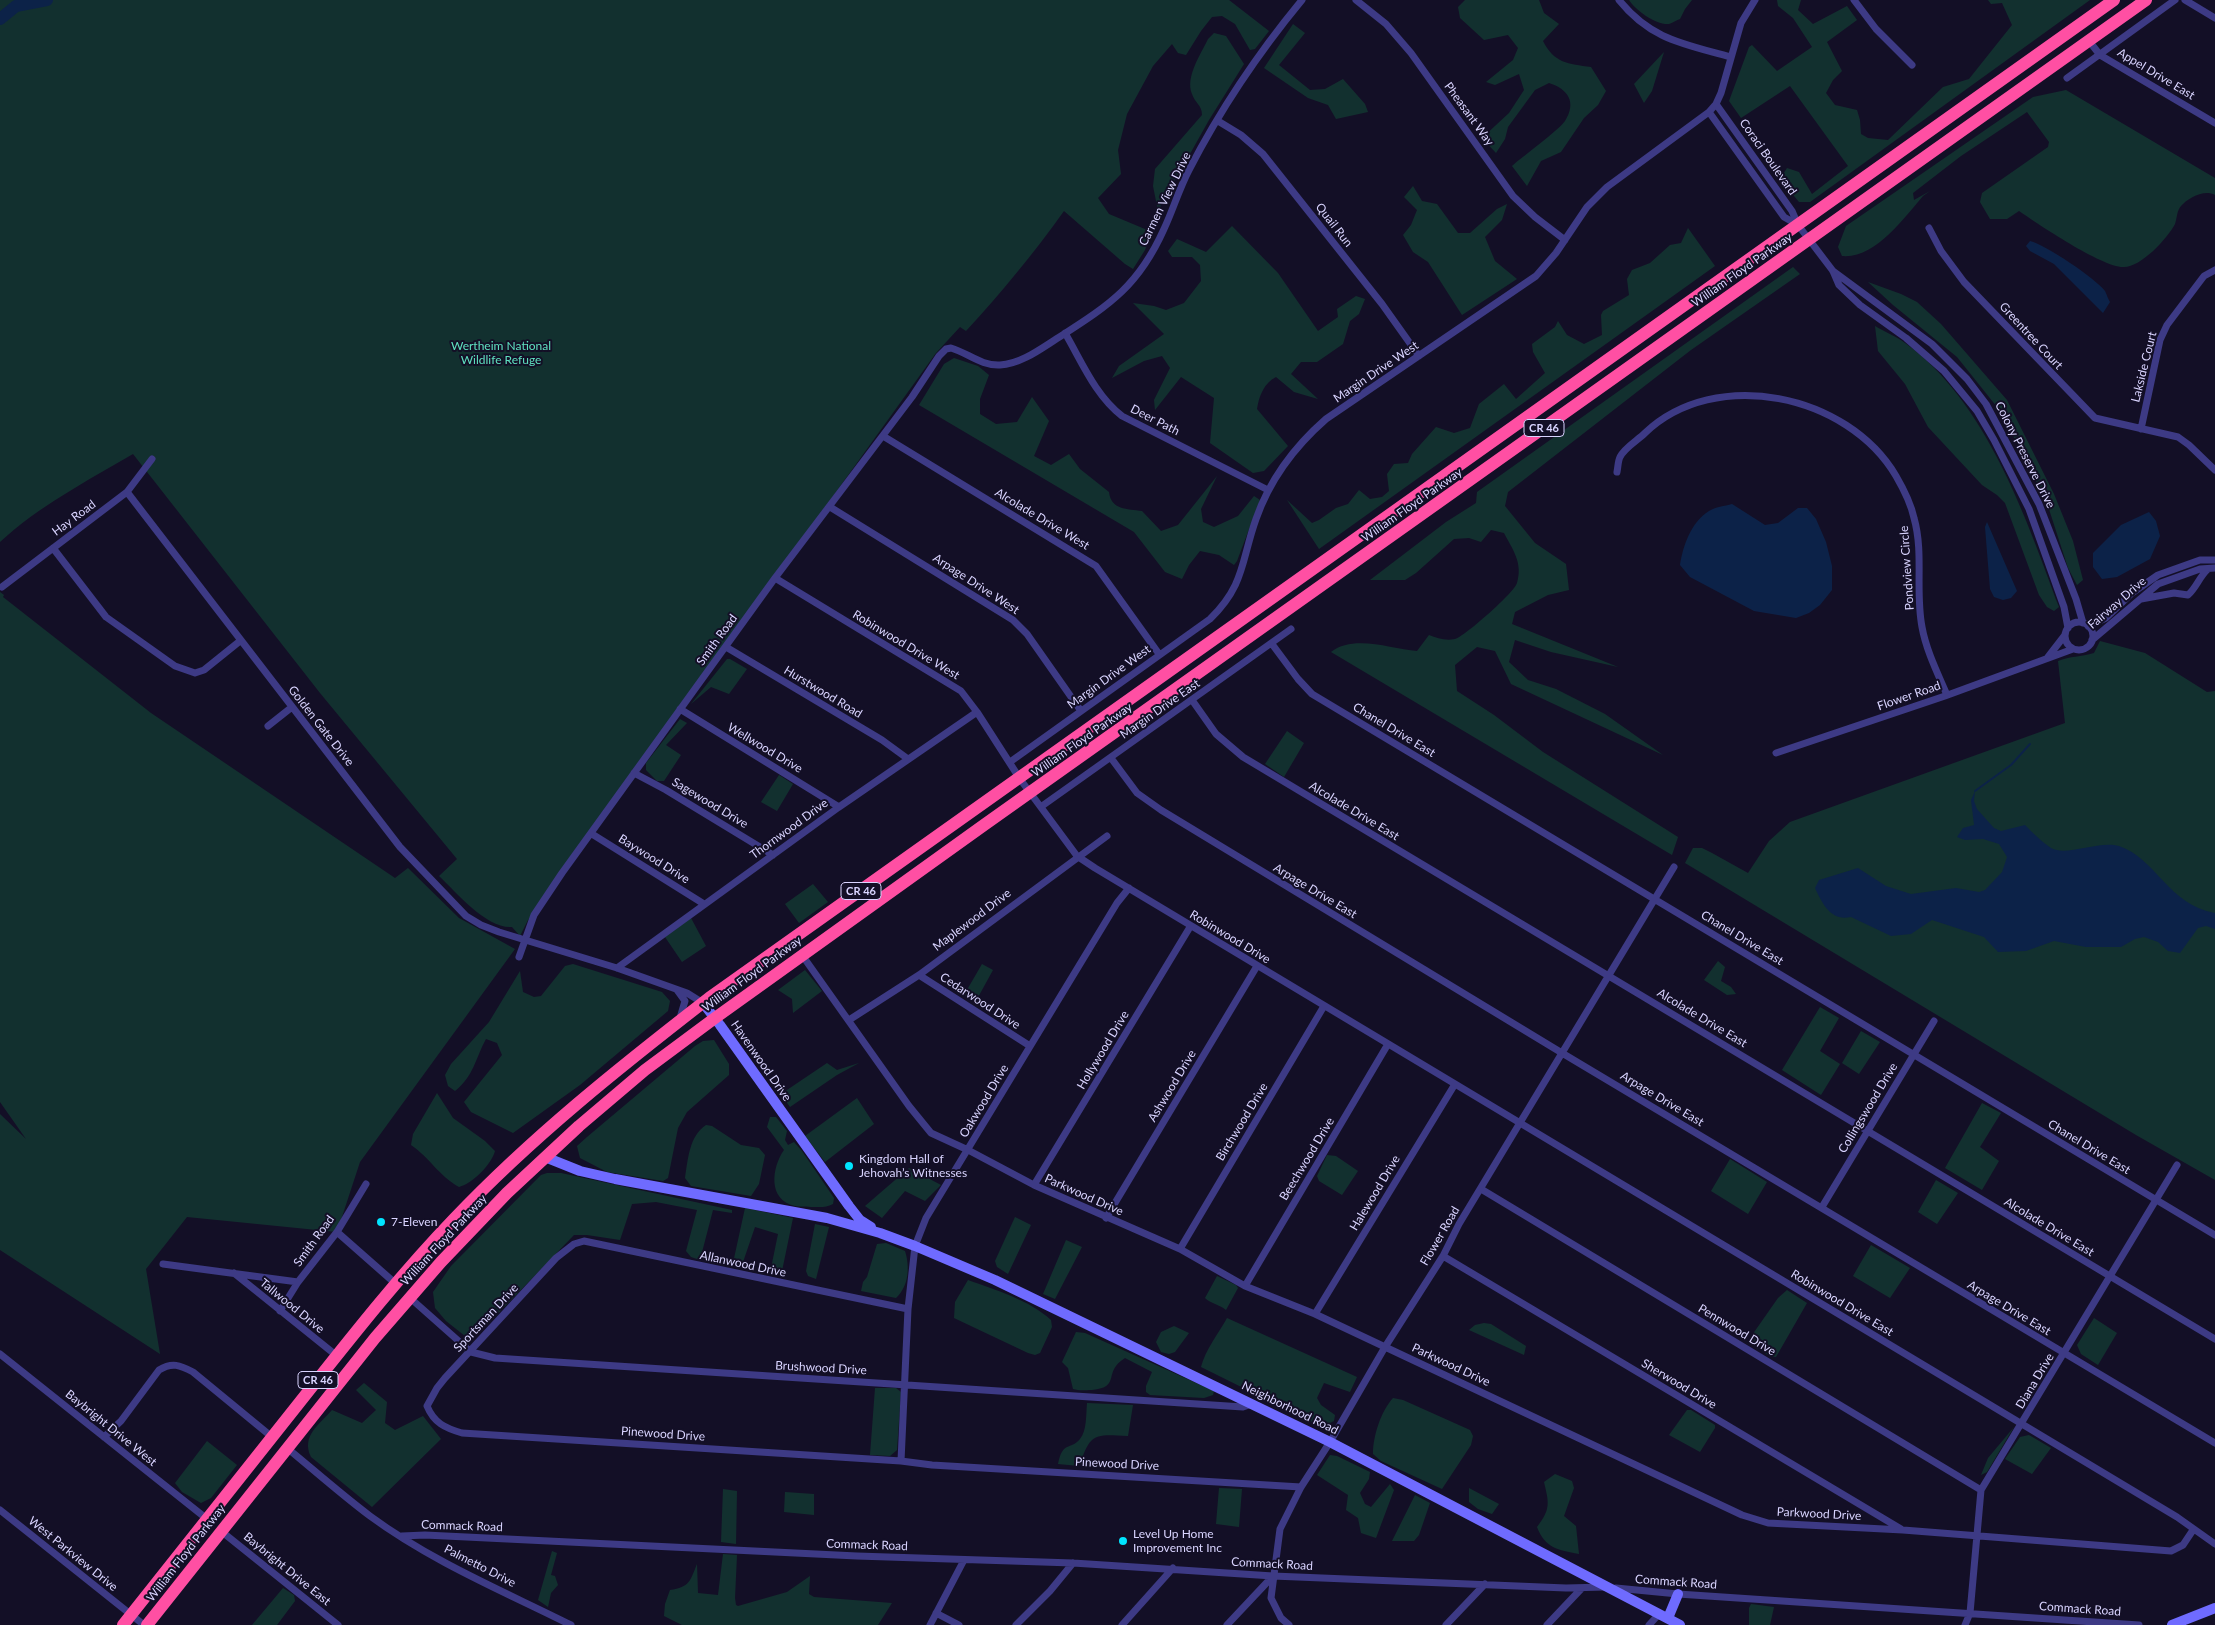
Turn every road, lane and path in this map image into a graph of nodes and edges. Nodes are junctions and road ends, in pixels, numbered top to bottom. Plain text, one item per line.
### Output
1 (1302, 0) edge
2 (1356, 0) edge
3 (1619, 0) edge
4 (1755, 0) edge
5 (1854, 0) edge
6 (2114, 0) edge
7 (2146, 0) edge
8 (2175, 0) edge
9 (2185, 0) edge
10 (2215, 18) edge
11 (2088, 41) junction
12 (2100, 55) junction
13 (1731, 57) junction
14 (1912, 65) dead end
15 (2067, 78) dead end
16 (1716, 104) junction
17 (1709, 112) junction
18 (1218, 121) junction
19 (2215, 123) edge
20 (1798, 225) junction
21 (1929, 228) dead end
22 (1564, 240) junction
23 (1809, 240) junction
24 (2215, 270) edge
25 (1833, 271) junction
26 (1065, 333) junction
27 (951, 348) joint
28 (1419, 356) junction
29 (2140, 429) junction
30 (883, 436) junction
31 (152, 459) dead end
32 (2215, 470) edge
33 (1617, 472) dead end
34 (1268, 490) junction
35 (127, 492) junction
36 (830, 507) junction
37 (53, 548) junction
38 (2215, 560) edge
39 (2191, 563) junction
40 (2211, 568) edge
41 (2194, 571) junction
42 (2199, 577) junction
43 (775, 578) junction
44 (2, 587) dead end
45 (2138, 600) junction
46 (2086, 625) junction
47 (1291, 628) dead end
48 (2068, 628) junction
49 (2065, 635) junction
50 (2092, 640) junction
51 (240, 641) junction
52 (1272, 644) junction
53 (726, 647) junction
54 (2073, 649) junction
55 (1159, 654) junction
56 (2048, 657) junction
57 (1947, 695) junction
58 (1192, 700) junction
59 (292, 707) junction
60 (680, 709) junction
61 (1081, 711) junction
62 (977, 712) junction
63 (268, 726) dead end
64 (1776, 752) dead end
65 (1111, 758) junction
66 (908, 759) junction
67 (1010, 762) junction
68 (634, 773) junction
69 (1020, 779) junction
70 (1031, 793) junction
71 (839, 806) junction
72 (1042, 806) junction
73 (592, 834) junction
74 (1107, 836) dead end
75 (773, 855) junction
76 (1077, 856) junction
77 (1674, 867) dead end
78 (1129, 888) junction
79 (1656, 899) junction
80 (704, 904) junction
81 (1190, 927) junction
82 (524, 940) junction
83 (802, 955) junction
84 (519, 958) dead end
85 (1257, 966) junction
86 (617, 968) junction
87 (919, 975) junction
88 (1608, 975) junction
89 (674, 988) junction
90 (702, 1003) junction
91 (1324, 1006) junction
92 (715, 1018) junction
93 (849, 1020) junction
94 (1934, 1021) dead end
95 (676, 1024) junction
96 (1388, 1044) junction
97 (1030, 1046) junction
98 (1562, 1053) junction
99 (1914, 1054) junction
100 (1455, 1084) junction
101 (1521, 1122) junction
102 (1868, 1131) junction
103 (968, 1150) junction
104 (545, 1158) junction
105 (2177, 1165) dead end
106 (366, 1184) dead end
107 (1034, 1185) junction
108 (1481, 1189) junction
109 (2156, 1200) junction
110 (1822, 1207) junction
111 (854, 1211) junction
112 (827, 1218) junction
113 (1106, 1218) junction
114 (337, 1232) junction
115 (880, 1233) junction
116 (2215, 1235) edge
117 (574, 1244) joint
118 (916, 1246) junction
119 (1180, 1249) junction
120 (1443, 1256) junction
121 (163, 1264) dead end
122 (233, 1273) junction
123 (2110, 1276) junction
124 (298, 1282) junction
125 (396, 1284) junction
126 (1245, 1286) junction
127 (410, 1297) junction
128 (908, 1309) junction
129 (280, 1311) junction
130 (1315, 1314) junction
131 (2215, 1339) edge
132 (1385, 1347) junction
133 (471, 1352) junction
134 (0, 1354) edge
135 (2064, 1354) junction
136 (337, 1356) junction
137 (905, 1384) junction
138 (1253, 1404) junction
139 (430, 1414) joint
140 (2022, 1424) junction
141 (104, 1437) junction
142 (272, 1437) junction
143 (1330, 1442) junction
144 (2215, 1444) edge
145 (288, 1448) junction
146 (900, 1461) junction
147 (1301, 1487) junction
148 (1980, 1490) junction
149 (0, 1510) edge
150 (207, 1519) junction
151 (1903, 1530) junction
152 (2193, 1530) junction
153 (221, 1531) junction
154 (402, 1536) junction
155 (1975, 1536) junction
156 (2215, 1544) edge
157 (964, 1560) junction
158 (1073, 1563) junction
159 (1173, 1568) junction
160 (1273, 1576) junction
161 (1485, 1584) junction
162 (1607, 1586) junction
163 (1582, 1588) junction
164 (1678, 1594) junction
165 (2215, 1608) edge
166 (936, 1613) junction
167 (1970, 1613) junction
168 (1664, 1616) junction
169 (127, 1620) edge
170 (146, 1625) edge
171 (338, 1625) edge
172 (571, 1625) edge
173 (930, 1625) edge
174 (959, 1625) edge
175 (1016, 1625) edge
176 (1122, 1625) edge
177 (1227, 1625) edge
178 (1289, 1625) edge
179 (1446, 1625) edge
180 (1548, 1625) edge
181 (1649, 1625) edge
182 (1680, 1625) edge
183 (1965, 1625) edge
184 (2139, 1625) edge
185 (2172, 1625) edge

1 - 18 street, Carmen View Drive
2 - 22 street, Pheasant Way
3 - 13 street
4 - 13 street, Margin Drive West
5 - 14 street
6 - 20 highway, William Floyd Parkway / CR 46
7 - 11 highway, William Floyd Parkway / CR 46
8 - 12 street
9 - 10 street
11 - 12 street, Appel Drive East
11 - 23 highway, William Floyd Parkway / CR 46
12 - 15 street
12 - 19 street, Appel Drive East
13 - 16 street, Margin Drive West
16 - 17 street, Margin Drive West
16 - 20 street, Coraci Boulevard
17 - 20 street, Coraci Boulevard
17 - 22 street, Margin Drive West
18 - 26 street, Carmen View Drive
18 - 28 street, Quail Run
20 - 23 street, Coraci Boulevard
20 - 69 highway, William Floyd Parkway / CR 46
21 - 29 street, Greentree Court
22 - 28 street, Margin Drive West
23 - 25 street, Colony Preserve Drive
23 - 70 highway, William Floyd Parkway / CR 46
24 - 29 street, Lakside Court
25 - 46 street, Colony Preserve Drive
25 - 48 street, Colony Preserve Drive
26 - 27 street, Carmen View Drive
26 - 34 street, Deer Path
27 - 30 street, Smith Road
28 - 34 street, Margin Drive West
29 - 32 street, Greentree Court
30 - 36 street, Smith Road
30 - 55 street, Alcolade Drive West
31 - 35 street, Hay Road
33 - 57 street, Pondview Circle
34 - 55 street, Margin Drive West
35 - 37 street, Hay Road
35 - 51 street, Golden Gate Drive
36 - 43 street, Smith Road
36 - 61 street, Arpage Drive West
37 - 44 street, Hay Road
37 - 51 street
38 - 39 street, Fairway Drive
39 - 41 street
39 - 46 street, Fairway Drive
40 - 41 street, Fairway Drive
40 - 42 street
41 - 42 street
41 - 45 street, Fairway Drive
42 - 45 street
43 - 53 street, Smith Road
43 - 62 street, Robinwood Drive West
45 - 50 street, Fairway Drive
46 - 48 street
46 - 50 street
47 - 52 street, Margin Drive East
48 - 49 street
49 - 54 street
49 - 56 street, Flower Road
50 - 54 street
51 - 59 street, Golden Gate Drive
52 - 58 street, Margin Drive East
52 - 79 street, Chanel Drive East
53 - 60 street, Smith Road
53 - 66 street, Hurstwood Road
54 - 56 street, Flower Road
55 - 61 street, Margin Drive West
56 - 57 street, Flower Road
57 - 64 street, Flower Road
58 - 65 street, Margin Drive East
58 - 88 street, Alcolade Drive East
59 - 63 street
59 - 82 street, Golden Gate Drive
60 - 68 street, Smith Road
60 - 71 street, Wellwood Drive
61 - 67 street, Margin Drive West
62 - 66 street, Thornwood Drive
62 - 67 street, Robinwood Drive West
65 - 72 street, Margin Drive East
65 - 98 street, Arpage Drive East
66 - 71 street, Thornwood Drive
67 - 69 street, Robinwood Drive West
68 - 73 street, Smith Road
68 - 75 street, Sagewood Drive
69 - 70 street, Robinwood Drive
69 - 90 highway, William Floyd Parkway / CR 46
70 - 72 street, Robinwood Drive
70 - 83 highway, William Floyd Parkway / CR 46
71 - 75 street, Thornwood Drive
72 - 76 street, Robinwood Drive
73 - 80 street, Baywood Drive
73 - 82 street, Smith Road
74 - 76 street, Maplewood Drive
75 - 80 street, Thornwood Drive
76 - 78 street, Robinwood Drive
76 - 87 street, Maplewood Drive
77 - 79 street, Flower Road
78 - 81 street, Robinwood Drive
78 - 97 street, Oakwood Drive
79 - 88 street, Flower Road
79 - 99 street, Chanel Drive East
80 - 86 street, Thornwood Drive
81 - 85 street, Robinwood Drive
81 - 107 street, Hollywood Drive
82 - 84 street, Smith Road
82 - 86 street, Havenwood Drive
83 - 92 highway, William Floyd Parkway / CR 46
83 - 93 street, Parkwood Drive
85 - 91 street, Robinwood Drive
85 - 113 street, Ashwood Drive
86 - 89 street, Havenwood Drive
87 - 93 street, Maplewood Drive
87 - 97 street, Cedarwood Drive
88 - 98 street, Flower Road
88 - 102 street, Alcolade Drive East
89 - 90 street, Havenwood Drive
89 - 95 street
90 - 92 main road, Havenwood Drive
90 - 95 highway, William Floyd Parkway / CR 46
91 - 96 street, Robinwood Drive
91 - 119 street, Birchwood Drive
92 - 104 highway, William Floyd Parkway / CR 46
92 - 111 main road, Havenwood Drive
93 - 103 street, Parkwood Drive
94 - 99 street, Collingswood Drive
95 - 125 highway, William Floyd Parkway / CR 46
96 - 100 street, Robinwood Drive
96 - 126 street, Beechwood Drive
97 - 103 street, Oakwood Drive
98 - 101 street, Flower Road
98 - 110 street, Arpage Drive East
99 - 102 street, Collingswood Drive
99 - 109 street, Chanel Drive East
100 - 101 street, Robinwood Drive East
100 - 130 street, Halewood Drive
101 - 108 street, Flower Road
101 - 140 street, Robinwood Drive East
102 - 110 street, Collingswood Drive
102 - 123 street, Alcolade Drive East
103 - 107 street, Parkwood Drive
103 - 118 street, Oakwood Drive
104 - 112 main road
104 - 127 highway, William Floyd Parkway / CR 46
105 - 109 street, Diana Drive
106 - 114 street, Smith Road
107 - 113 street, Parkwood Drive
108 - 120 street, Flower Road
108 - 148 street, Pennwood Drive
109 - 116 street, Chanel Drive East
109 - 123 street, Diana Drive
110 - 135 street, Arpage Drive East
111 - 112 main road
111 - 115 main road, Havenwood Drive
112 - 115 main road
113 - 119 street, Parkwood Drive
114 - 124 street, Smith Road
114 - 125 street
115 - 118 main road, Neighborhood Road
117 - 128 street, Allanwood Drive
117 - 133 street, Sportsman Drive
118 - 128 street, Oakwood Drive
118 - 138 main road, Neighborhood Road
119 - 126 street, Parkwood Drive
120 - 132 street, Flower Road
120 - 151 street, Sherwood Drive
121 - 122 street, Tallwood Drive
122 - 124 street, Tallwood Drive
122 - 129 street, Tallwood Drive
123 - 131 street, Alcolade Drive East
123 - 135 street, Diana Drive
124 - 129 street, Smith Road
125 - 136 highway, William Floyd Parkway / CR 46
126 - 130 street, Parkwood Drive
127 - 133 street, Brushwood Drive
127 - 145 highway, William Floyd Parkway / CR 46
128 - 137 street, Oakwood Drive
129 - 136 street, Tallwood Drive
130 - 132 street, Parkwood Drive
132 - 143 street, Flower Road
132 - 151 street, Parkwood Drive
133 - 137 street, Brushwood Drive
133 - 139 street, Sportsman Drive
134 - 141 street, Baybright Drive West
135 - 140 street, Diana Drive
135 - 144 street, Arpage Drive East
136 - 142 highway, William Floyd Parkway / CR 46
137 - 138 street, Brushwood Drive
137 - 146 street, Oakwood Drive
138 - 143 main road, Neighborhood Road
139 - 146 street, Pinewood Drive
140 - 148 street, Diana Drive
140 - 152 street, Robinwood Drive East
141 - 142 street
141 - 150 street, Baybright Drive West
142 - 150 highway, William Floyd Parkway / CR 46
143 - 147 street, Flower Road
143 - 162 main road, Neighborhood Road
145 - 153 highway, William Floyd Parkway / CR 46
145 - 154 street, Palmetto Drive
146 - 147 street, Pinewood Drive
147 - 160 street, Flower Road
148 - 155 street, Diana Drive
149 - 169 street, West Parkview Drive
150 - 169 highway, William Floyd Parkway / CR 46
151 - 155 street, Parkwood Drive
152 - 155 street, Parkwood Drive
152 - 156 street, Robinwood Drive East
153 - 170 highway, William Floyd Parkway / CR 46
153 - 171 street, Baybright Drive East
154 - 157 street, Commack Road
154 - 172 street, Palmetto Drive
155 - 167 street, Diana Drive
157 - 158 street, Commack Road
157 - 166 street
158 - 159 street, Commack Road
158 - 175 street
159 - 160 street, Commack Road
159 - 176 street
160 - 161 street, Commack Road
160 - 177 street
160 - 178 street, Flower Road
161 - 163 street, Commack Road
161 - 179 street
162 - 163 street, Commack Road
162 - 164 street, Commack Road
162 - 168 main road, Neighborhood Road
163 - 180 street
164 - 167 street, Commack Road
164 - 168 main road
165 - 185 main road
166 - 173 street
166 - 174 street
167 - 183 street, Diana Drive
167 - 184 street, Commack Road
168 - 181 street
168 - 182 main road, Neighborhood Road
169 - 170 street, West Parkview Drive

